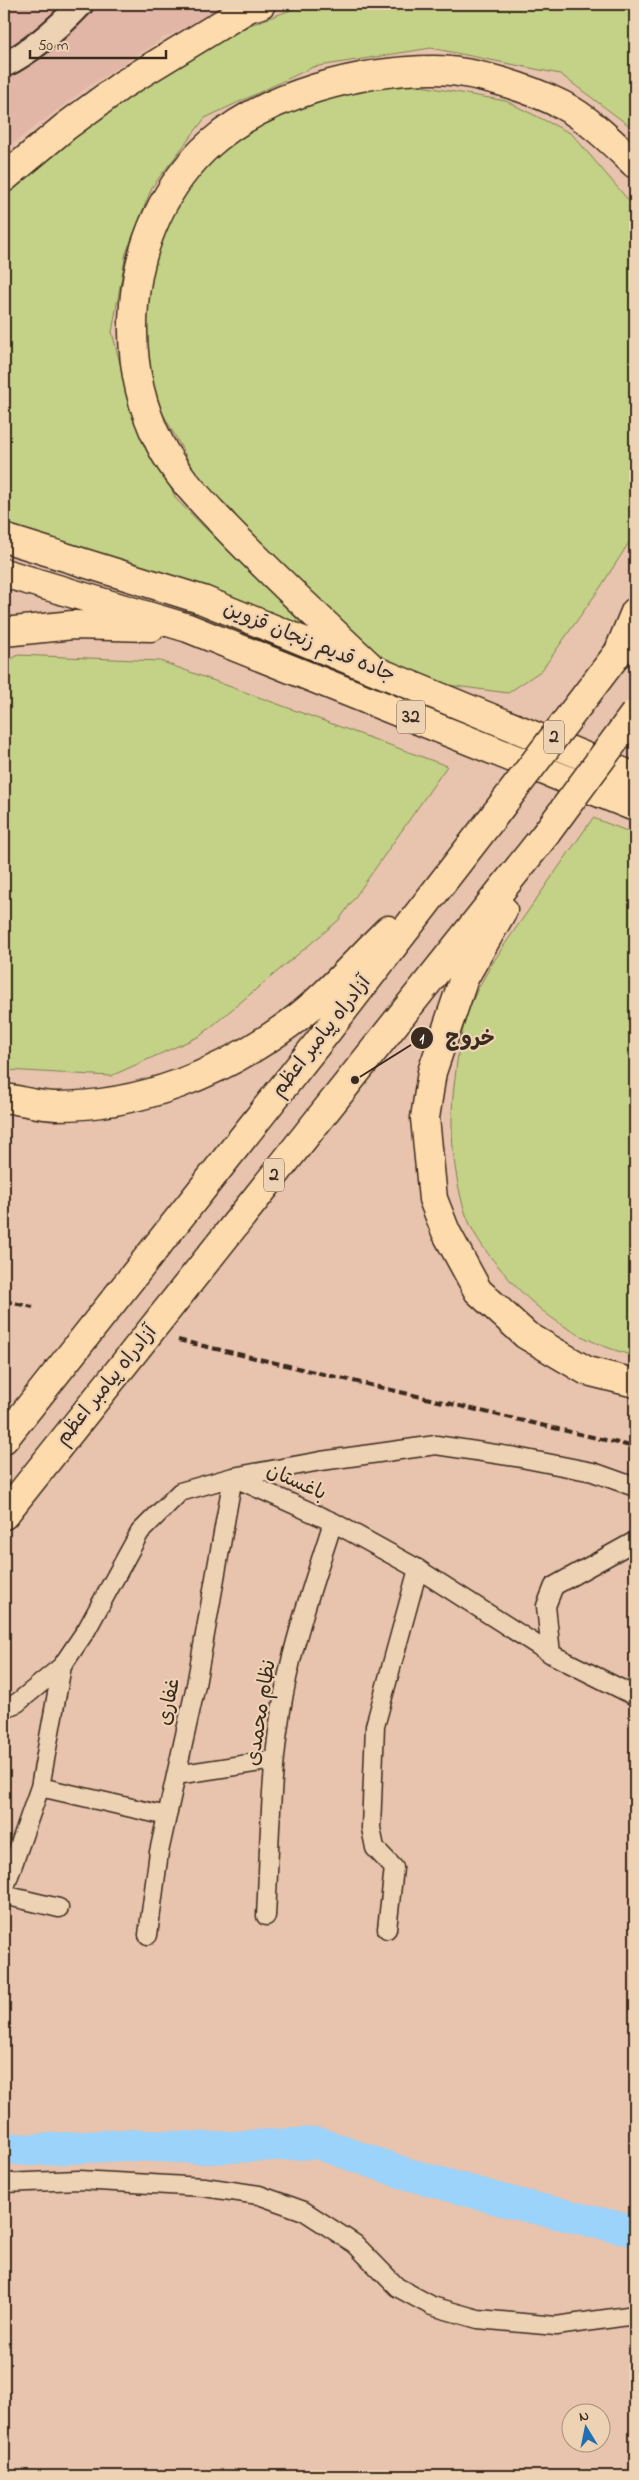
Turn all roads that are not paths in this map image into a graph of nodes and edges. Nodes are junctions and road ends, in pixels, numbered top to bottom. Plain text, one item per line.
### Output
1 (81, 4) edge
2 (261, 4) edge
3 (4, 65) edge
4 (635, 164) edge
5 (4, 178) edge
6 (4, 538) edge
7 (4, 573) edge
8 (635, 612) edge
9 (188, 628) junction
10 (4, 632) edge
11 (635, 632) edge
12 (618, 653) junction
13 (373, 669) junction
14 (635, 713) edge
15 (635, 777) edge
16 (635, 807) edge
17 (545, 836) junction
18 (465, 853) junction
19 (4, 1098) edge
20 (635, 1383) edge
21 (4, 1439) edge
22 (233, 1477) junction
23 (635, 1487) edge
24 (4, 1515) edge
25 (333, 1522) junction
26 (635, 1541) edge
27 (418, 1569) junction
28 (551, 1654) junction
29 (62, 1666) junction
30 (634, 1693) edge
31 (4, 1708) edge
32 (274, 1760) junction
33 (176, 1775) junction
34 (40, 1786) junction
35 (167, 1816) junction
36 (4, 1890) edge
37 (4, 1895) edge
38 (60, 1908) dead end
39 (266, 1916) dead end
40 (387, 1928) dead end
41 (148, 1935) dead end
42 (4, 2183) edge
43 (635, 2315) edge

1 - 3 main road
2 - 5 highway
4 - 13 highway
6 - 13 highway, جاده قدیم زنجان قزوین / 32
7 - 9 highway, جاده قدیم زنجان قزوین / 32
8 - 12 highway
9 - 10 highway
9 - 16 highway, جاده قدیم زنجان قزوین / 32
11 - 12 highway, آزادراه پیامبر اعظم / 2
12 - 18 highway, آزادراه پیامبر اعظم / 2, bridge
13 - 15 highway, جاده قدیم زنجان قزوین / 32
14 - 17 highway, آزادراه پیامبر اعظم / 2, bridge
17 - 20 highway
17 - 24 highway, آزادراه پیامبر اعظم / 2
18 - 19 highway
18 - 21 highway, آزادراه پیامبر اعظم / 2
22 - 23 street
22 - 25 street, باغستان
22 - 29 street, باغستان
22 - 33 street, غفاری
25 - 27 street, باغستان
25 - 32 street, نظام محمدی
26 - 28 street
27 - 28 street, باغستان
27 - 40 street
28 - 30 street, باغستان
29 - 31 street, باغستان
29 - 34 street
32 - 33 street
32 - 39 street, نظام محمدی
33 - 35 street, غفاری
34 - 35 street
34 - 36 street
35 - 41 street, غفاری
37 - 38 street
42 - 43 street

